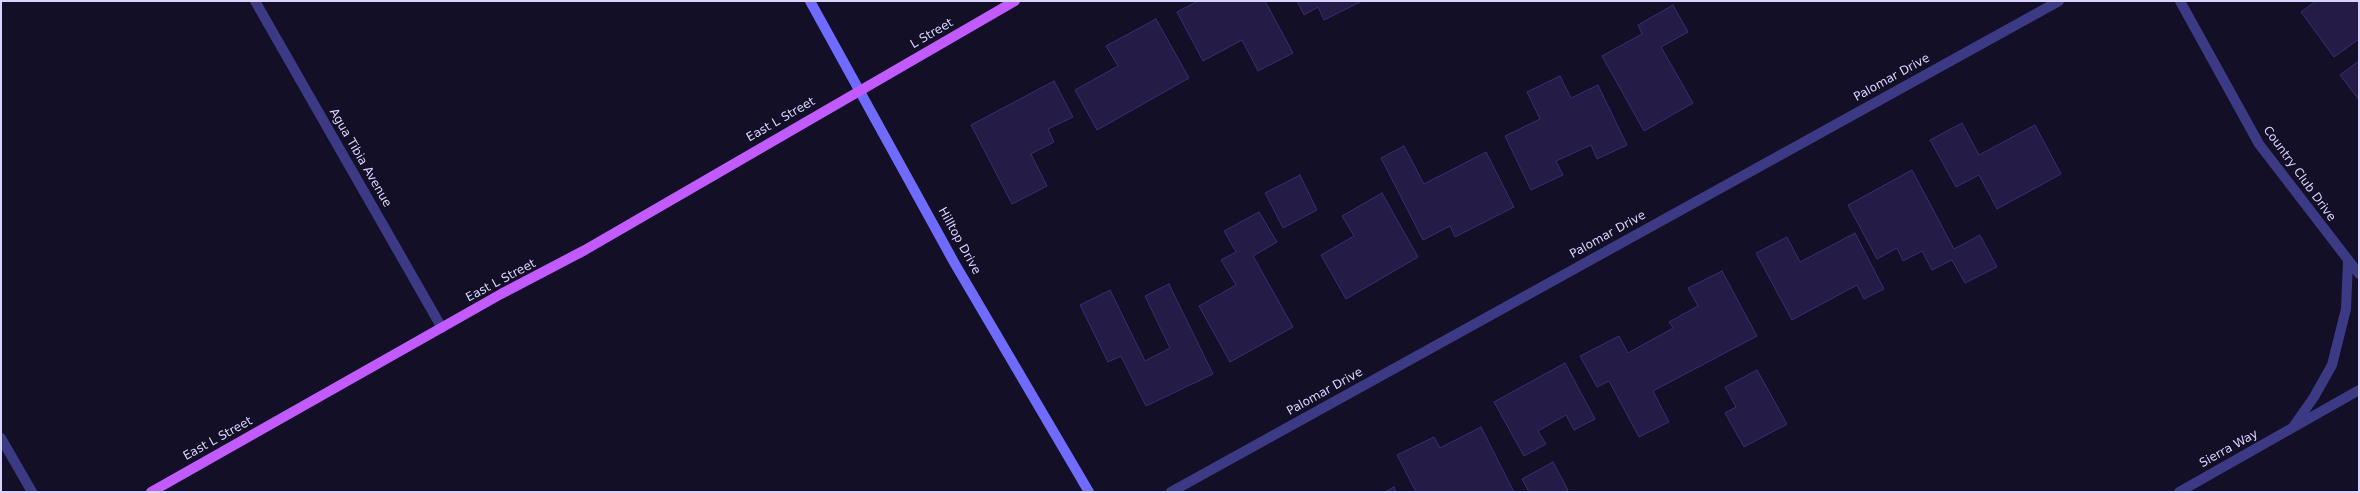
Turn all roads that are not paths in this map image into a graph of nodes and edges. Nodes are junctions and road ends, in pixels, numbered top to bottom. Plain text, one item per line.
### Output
1 (255, 1) edge
2 (810, 1) edge
3 (1015, 1) edge
4 (2058, 1) edge
5 (2180, 1) edge
6 (861, 90) junction
7 (2348, 262) junction
8 (2359, 274) edge
9 (442, 328) junction
10 (2359, 390) edge
11 (2292, 428) junction
12 (1, 438) edge
13 (32, 492) edge
14 (151, 492) edge
15 (1088, 492) edge
16 (1171, 492) edge
17 (2179, 492) edge

1 - 9 street, Agua Tibia Avenue
2 - 6 main road, Hilltop Drive
3 - 6 main road, L Street
4 - 16 street, Palomar Drive
5 - 7 street, Country Club Drive
6 - 9 main road, East L Street
6 - 15 main road, Hilltop Drive
7 - 8 street, Country Club Drive
7 - 11 street, Sierra Way
9 - 14 main road, East L Street
10 - 11 street, Sierra Way
11 - 17 street, Sierra Way
12 - 13 street

